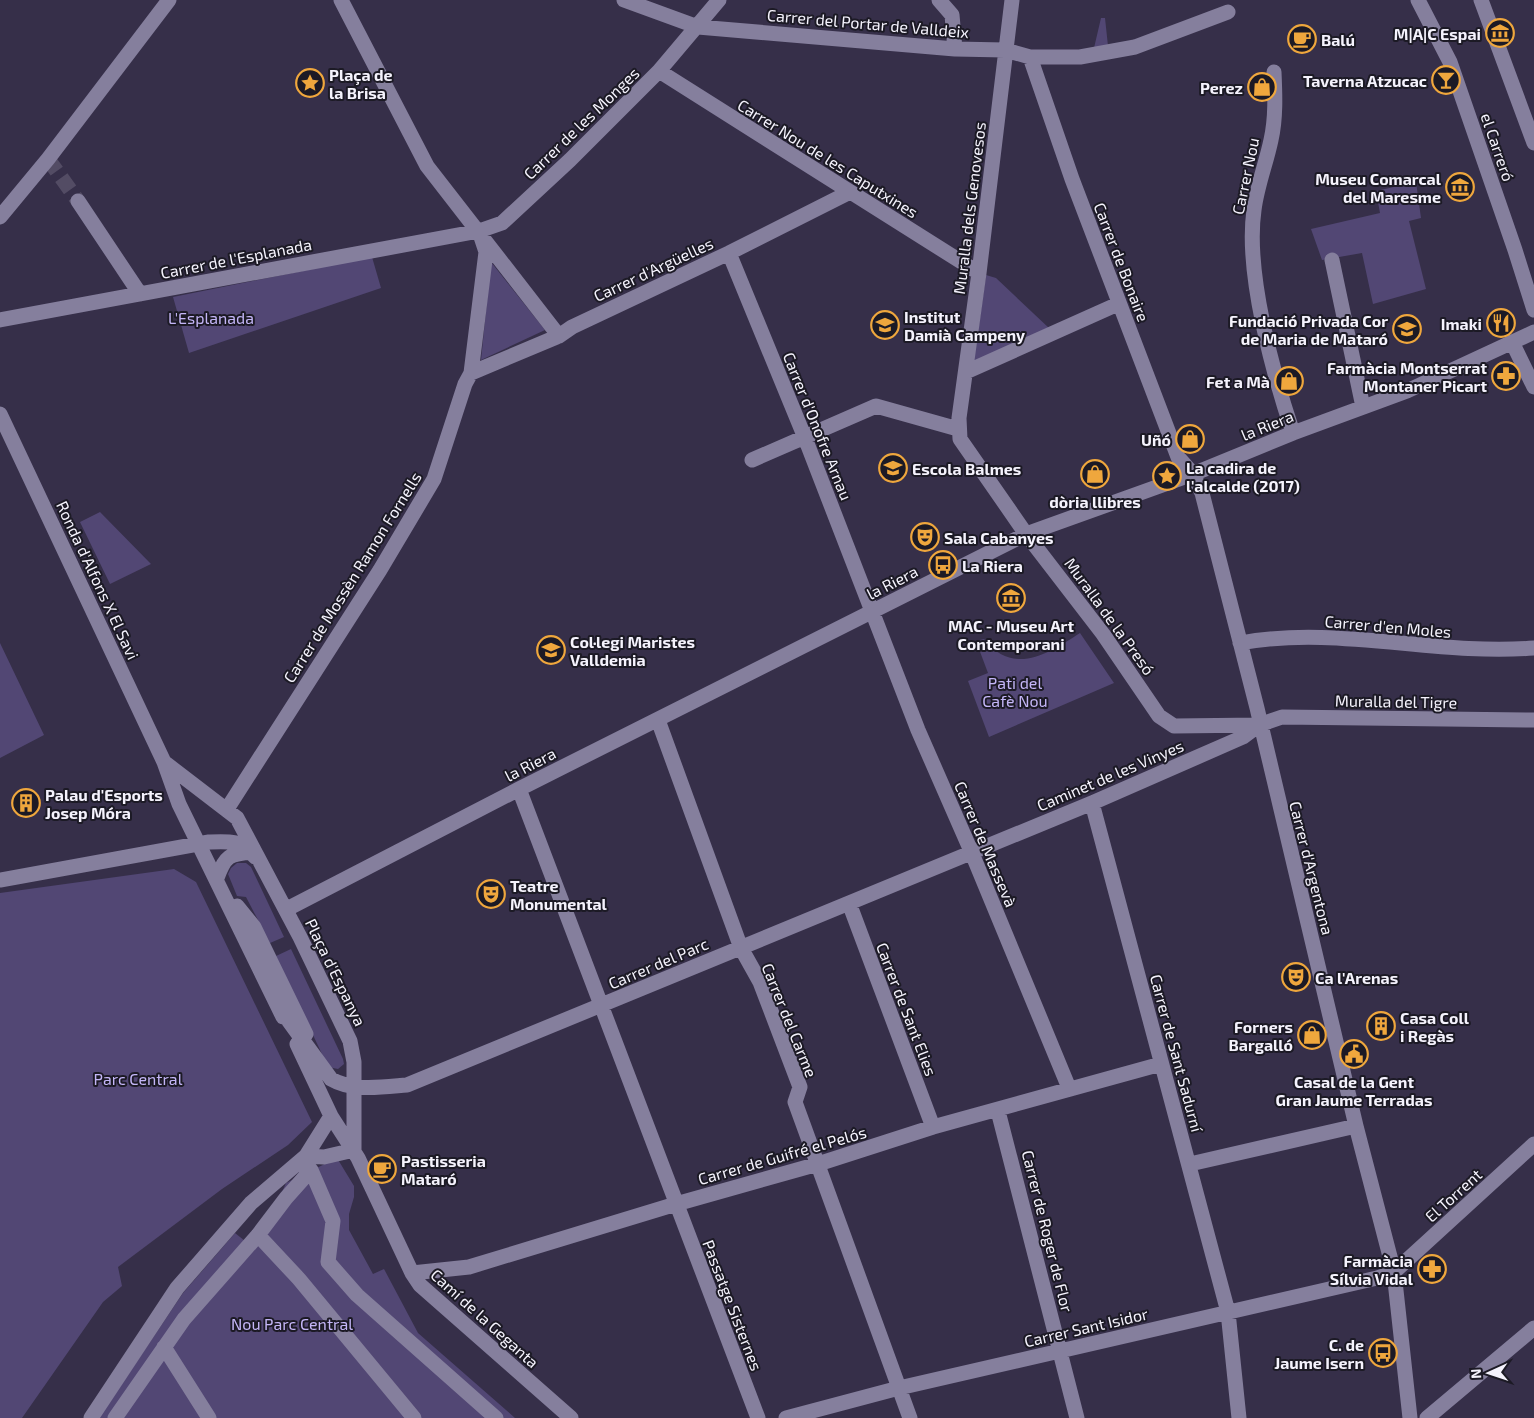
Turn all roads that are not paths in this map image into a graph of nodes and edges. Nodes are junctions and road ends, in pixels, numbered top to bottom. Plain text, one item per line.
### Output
1 (169, 0) edge
2 (341, 0) edge
3 (624, 0) edge
4 (719, 0) edge
5 (939, 0) edge
6 (1012, 0) edge
7 (1418, 0) edge
8 (1481, 0) edge
9 (1228, 12) dead end
10 (698, 27) junction
11 (955, 49) junction
12 (1005, 50) junction
13 (1030, 57) junction
14 (659, 71) junction
15 (1274, 72) dead end
16 (1534, 143) edge
17 (848, 192) junction
18 (78, 201) tunnel mouth
19 (0, 217) edge
20 (479, 231) junction
21 (729, 253) junction
22 (1332, 260) dead end
23 (979, 273) junction
24 (140, 294) junction
25 (1118, 304) junction
26 (1534, 310) edge
27 (0, 320) edge
28 (1534, 332) edge
29 (559, 336) junction
30 (1512, 342) junction
31 (966, 372) junction
32 (471, 373) junction
33 (1534, 387) edge
34 (1363, 408) junction
35 (0, 414) edge
36 (958, 428) junction
37 (1293, 433) junction
38 (805, 438) junction
39 (752, 460) dead end
40 (1193, 474) junction
41 (1026, 534) junction
42 (872, 612) junction
43 (1240, 643) junction
44 (1534, 648) edge
45 (658, 720) junction
46 (1534, 720) edge
47 (1259, 725) junction
48 (164, 762) junction
49 (519, 788) junction
50 (1092, 803) junction
51 (227, 809) junction
52 (200, 844) junction
53 (252, 852) junction
54 (971, 852) junction
55 (217, 878) junction
56 (271, 878) junction
57 (0, 880) edge
58 (228, 899) junction
59 (849, 903) junction
60 (287, 910) junction
61 (740, 948) junction
62 (602, 1006) junction
63 (280, 1010) junction
64 (1161, 1064) junction
65 (321, 1066) junction
66 (354, 1086) junction
67 (1069, 1088) junction
68 (998, 1111) junction
69 (331, 1116) junction
70 (1356, 1126) junction
71 (933, 1127) junction
72 (354, 1150) junction
73 (1531, 1152) edge
74 (306, 1156) junction
75 (818, 1164) junction
76 (1190, 1164) junction
77 (676, 1204) junction
78 (258, 1235) junction
79 (1394, 1272) junction
80 (412, 1273) junction
81 (1228, 1312) junction
82 (1534, 1328) edge
83 (164, 1347) junction
84 (1062, 1352) junction
85 (899, 1388) junction
86 (90, 1418) edge
87 (115, 1418) edge
88 (209, 1418) edge
89 (414, 1418) edge
90 (496, 1418) edge
91 (571, 1418) edge
92 (758, 1418) edge
93 (786, 1418) edge
94 (910, 1418) edge
95 (1077, 1418) edge
96 (1239, 1418) edge
97 (1410, 1418) edge
98 (1427, 1418) edge

1 - 19 street
2 - 20 street
3 - 10 street, Carrer del Portar de Valldeix
4 - 10 street, Carrer de les Monges
5 - 11 street
6 - 12 street, Muralla dels Genovesos
7 - 26 street, el Carreró
8 - 16 street
9 - 13 street, Carrer del Portar de Valldeix
10 - 11 street, Carrer del Portar de Valldeix
10 - 14 street, Carrer de les Monges
11 - 12 street, Carrer del Portar de Valldeix
12 - 13 street, Carrer del Portar de Valldeix
12 - 23 street, Muralla dels Genovesos
13 - 25 street, Carrer de Bonaire
14 - 17 street, Carrer Nou de les Caputxines
14 - 20 street, Carrer de les Monges
15 - 37 street, Carrer Nou
17 - 21 street, Carrer d'Argüelles
17 - 23 street, Carrer Nou de les Caputxines
18 - 24 street
20 - 24 street, Carrer de l'Esplanada
20 - 29 street
20 - 32 street, Carrer de Mossèn Ramon Fornells
21 - 29 street, Carrer d'Argüelles
21 - 38 street, Carrer d'Onofre Arnau
22 - 34 street
23 - 31 street, Muralla dels Genovesos
24 - 27 street, Carrer de l'Esplanada
25 - 31 street
25 - 40 street, Carrer de Bonaire
28 - 30 street, la Riera
29 - 32 street, Carrer d'Argüelles
30 - 33 street
30 - 34 street, la Riera
31 - 36 street, Muralla dels Genovesos
32 - 51 street, Carrer de Mossèn Ramon Fornells
34 - 37 street, la Riera
35 - 48 street, Ronda d'Alfons X El Savi
36 - 38 street
36 - 41 street, Muralla de la Presó
37 - 40 street, la Riera
38 - 39 street
38 - 42 street, Carrer d'Onofre Arnau
40 - 41 street, la Riera
40 - 43 street, Carrer d'Argentona
41 - 42 street, la Riera
41 - 47 street, Muralla de la Presó
42 - 45 street, la Riera
42 - 54 street, Carrer de Massevà
43 - 44 street, Carrer d'en Moles
43 - 47 street, Carrer d'Argentona
45 - 49 street, la Riera
45 - 61 street, Carrer del Carme
46 - 47 street, Muralla del Tigre
47 - 50 street, Caminet de les Vinyes
47 - 70 street, Carrer d'Argentona
48 - 51 street, Plaça d'Espanya
48 - 52 street
49 - 60 street, la Riera
49 - 62 street, Passatge Sisternes
50 - 54 street, Caminet de les Vinyes
50 - 64 street, Carrer de Sant Sadurní
51 - 56 street, Plaça d'Espanya
52 - 53 street, Plaça d'Espanya
52 - 55 street
52 - 57 street, Plaça d'Espanya
53 - 55 street
53 - 56 street, Plaça d'Espanya
54 - 59 street, Carrer del Parc
54 - 67 street, Carrer de Massevà
55 - 58 street
56 - 60 street, Plaça d'Espanya
58 - 63 street
58 - 65 street
59 - 61 street, Carrer del Parc
59 - 71 street, Carrer de Sant Elies
60 - 66 street, Plaça d'Espanya
61 - 62 street, Carrer del Parc
61 - 75 street, Carrer del Carme
62 - 66 street, Carrer del Parc
62 - 77 street, Passatge Sisternes
63 - 65 street
63 - 69 street
64 - 67 street, Carrer de Guifré el Pelós
64 - 76 street, Carrer de Sant Sadurní
65 - 66 street
66 - 72 street, Plaça d'Espanya
67 - 68 street, Carrer de Guifré el Pelós
68 - 71 street, Carrer de Guifré el Pelós
68 - 84 street, Carrer de Roger de Flor
69 - 72 street
69 - 74 street
70 - 76 street
70 - 79 street, Carrer d'Argentona
71 - 75 street, Carrer de Guifré el Pelós
72 - 74 street
72 - 80 street, Camí de la Geganta
73 - 79 street, El Torrent
74 - 86 street
75 - 77 street, Carrer de Guifré el Pelós
75 - 85 street, Carrer del Carme
76 - 81 street, Carrer de Sant Sadurní
77 - 80 street, Carrer de Guifré el Pelós
77 - 92 street, Passatge Sisternes
78 - 83 street
78 - 89 street
78 - 90 street
79 - 81 street, Carrer Sant Isidor
79 - 97 street, Carrer d'Argentona
80 - 91 street, Camí de la Geganta
81 - 84 street, Carrer Sant Isidor
81 - 96 street, Carrer de Sant Sadurní
82 - 98 street
83 - 87 street
83 - 88 street
84 - 85 street, Carrer Sant Isidor
84 - 95 street, Carrer de Roger de Flor
85 - 93 street, Carrer Sant Isidor
85 - 94 street, Carrer del Carme

